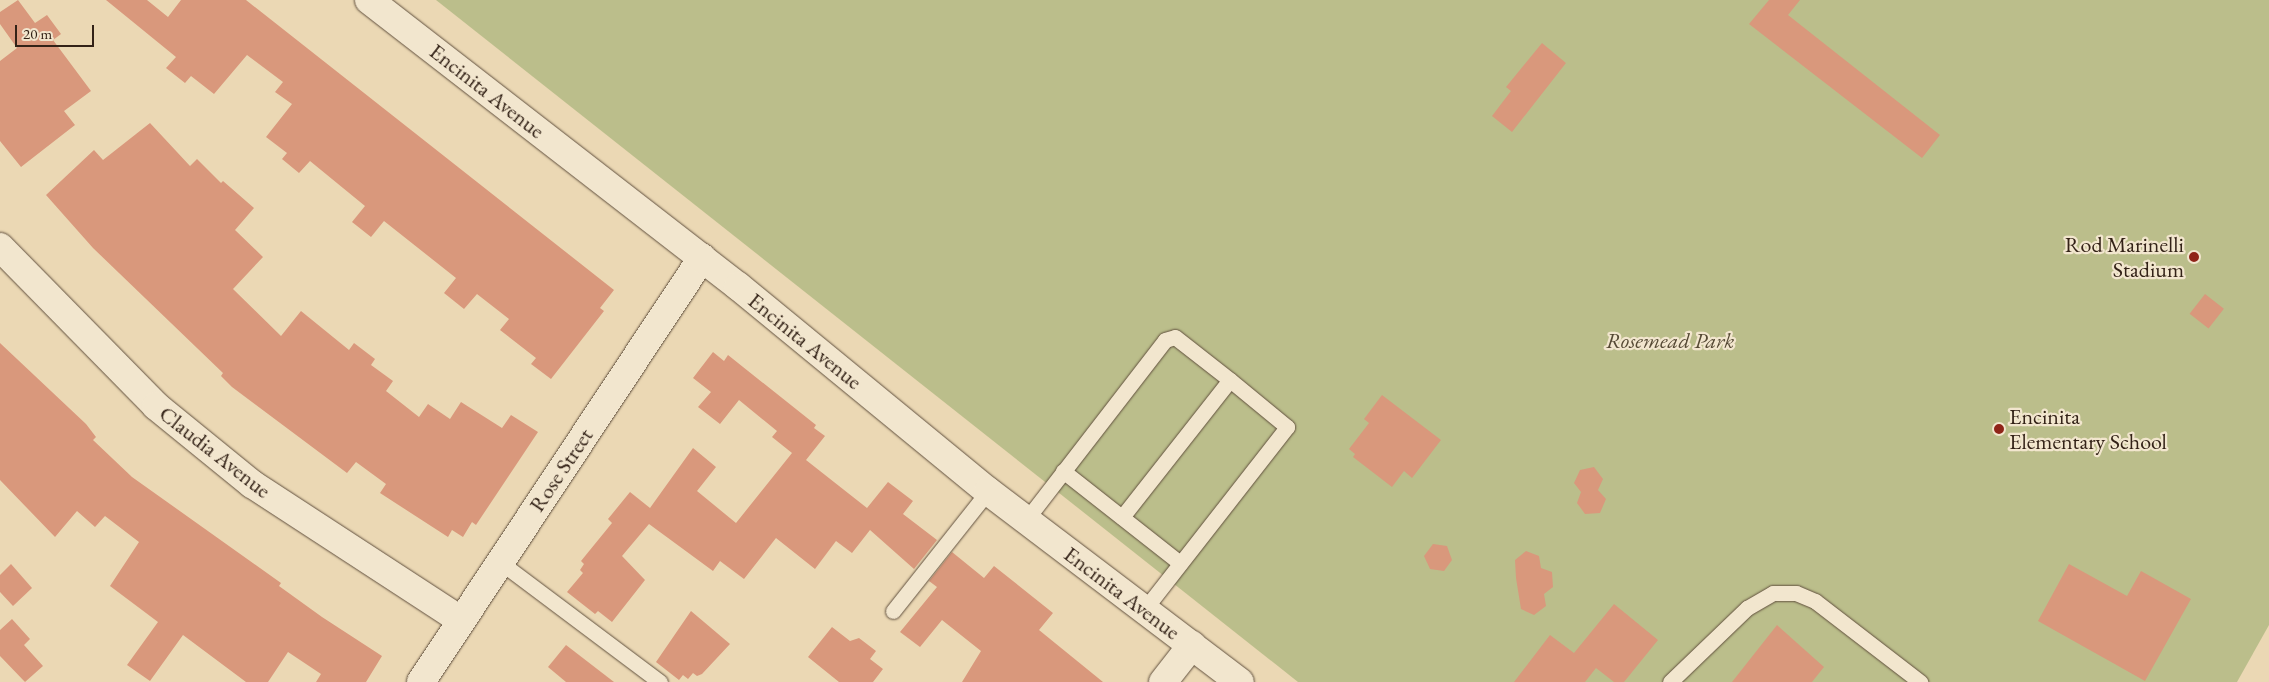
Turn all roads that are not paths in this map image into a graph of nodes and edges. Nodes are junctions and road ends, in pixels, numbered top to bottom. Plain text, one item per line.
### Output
1 (370, 0) edge
2 (0, 247) edge
3 (702, 258) junction
4 (1230, 380) junction
5 (1063, 472) junction
6 (988, 491) junction
7 (1122, 518) junction
8 (1026, 520) junction
9 (500, 562) junction
10 (1180, 563) junction
11 (893, 611) dead end
12 (1143, 611) junction
13 (461, 620) junction
14 (1192, 645) junction
15 (421, 682) edge
16 (660, 682) edge
17 (1163, 682) edge
18 (1240, 682) edge
19 (1670, 682) edge
20 (1920, 682) edge

1 - 3 street, Encinita Avenue
2 - 13 street, Claudia Avenue
3 - 6 street, Encinita Avenue
3 - 9 street, Rose Street
4 - 5 lane
4 - 7 lane
4 - 10 lane
5 - 7 lane
5 - 8 lane
6 - 8 street, Encinita Avenue
6 - 11 lane
7 - 10 lane
8 - 12 street, Encinita Avenue
9 - 13 street, Rose Street
9 - 16 lane
10 - 12 lane
12 - 14 street, Encinita Avenue
13 - 15 street, Rose Street
14 - 17 street
14 - 18 street, Encinita Avenue
19 - 20 lane

